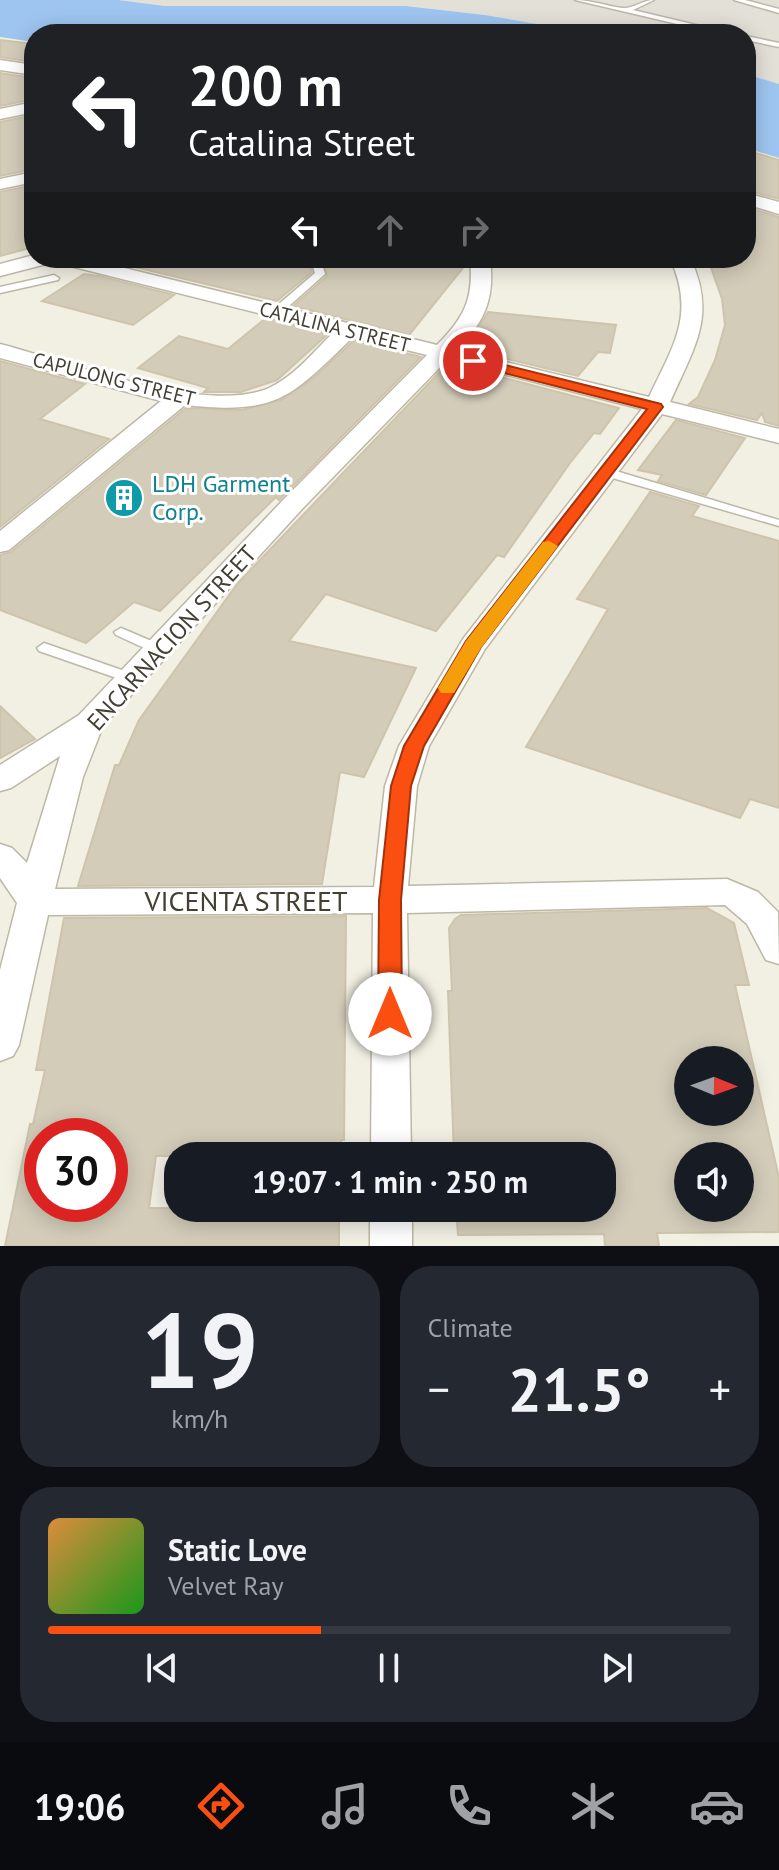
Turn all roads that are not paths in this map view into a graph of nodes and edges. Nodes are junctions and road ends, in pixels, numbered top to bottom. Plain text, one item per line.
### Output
1 (578, 0) edge
2 (651, 0) edge
3 (737, 0) edge
4 (626, 11) junction
5 (779, 11) edge
6 (685, 24) edge
7 (756, 40) edge
8 (779, 45) edge
9 (0, 65) edge
10 (24, 69) edge
11 (24, 109) edge
12 (0, 114) edge
13 (24, 179) edge
14 (0, 184) edge
15 (756, 201) edge
16 (779, 208) edge
17 (24, 264) edge
18 (57, 268) edge
19 (318, 268) edge
20 (481, 268) edge
21 (685, 268) edge
22 (0, 270) edge
23 (0, 290) edge
24 (276, 312) junction
25 (348, 330) junction
26 (0, 351) edge
27 (442, 354) junction
28 (179, 398) junction
29 (656, 407) junction
30 (779, 436) edge
31 (606, 472) junction
32 (777, 523) dead end
33 (0, 544) edge
34 (121, 632) dead end
35 (44, 648) dead end
36 (158, 649) junction
37 (131, 678) junction
38 (90, 722) junction
39 (0, 780) edge
40 (0, 857) edge
41 (390, 900) junction
42 (34, 902) junction
43 (779, 950) edge
44 (0, 1045) edge
45 (391, 1142) edge
46 (391, 1222) edge
47 (391, 1246) edge

1 - 4 lane
2 - 4 lane
3 - 5 lane
4 - 6 lane
7 - 8 lane
9 - 10 street
11 - 12 street
13 - 14 street
15 - 16 street
17 - 22 street
18 - 23 lane
18 - 24 street, CATALINA STREET
19 - 24 lane
20 - 27 street, ENCARNACION STREET
21 - 29 street
24 - 25 street, CATALINA STREET
25 - 27 street, CATALINA STREET
25 - 28 street, CAPULONG STREET
26 - 28 street, CAPULONG STREET
27 - 29 street, CATALINA STREET
27 - 36 street, ENCARNACION STREET
28 - 33 street
29 - 30 street, CATALINA STREET
29 - 31 street
31 - 32 lane
31 - 41 street
34 - 36 lane
35 - 37 lane
36 - 37 street, ENCARNACION STREET
37 - 38 street, ENCARNACION STREET
38 - 39 street
38 - 42 street, ENCARNACION STREET
40 - 42 street
41 - 42 street, VICENTA STREET
41 - 43 street, VICENTA STREET
41 - 45 street
42 - 44 street, ENCARNACION STREET
46 - 47 street

